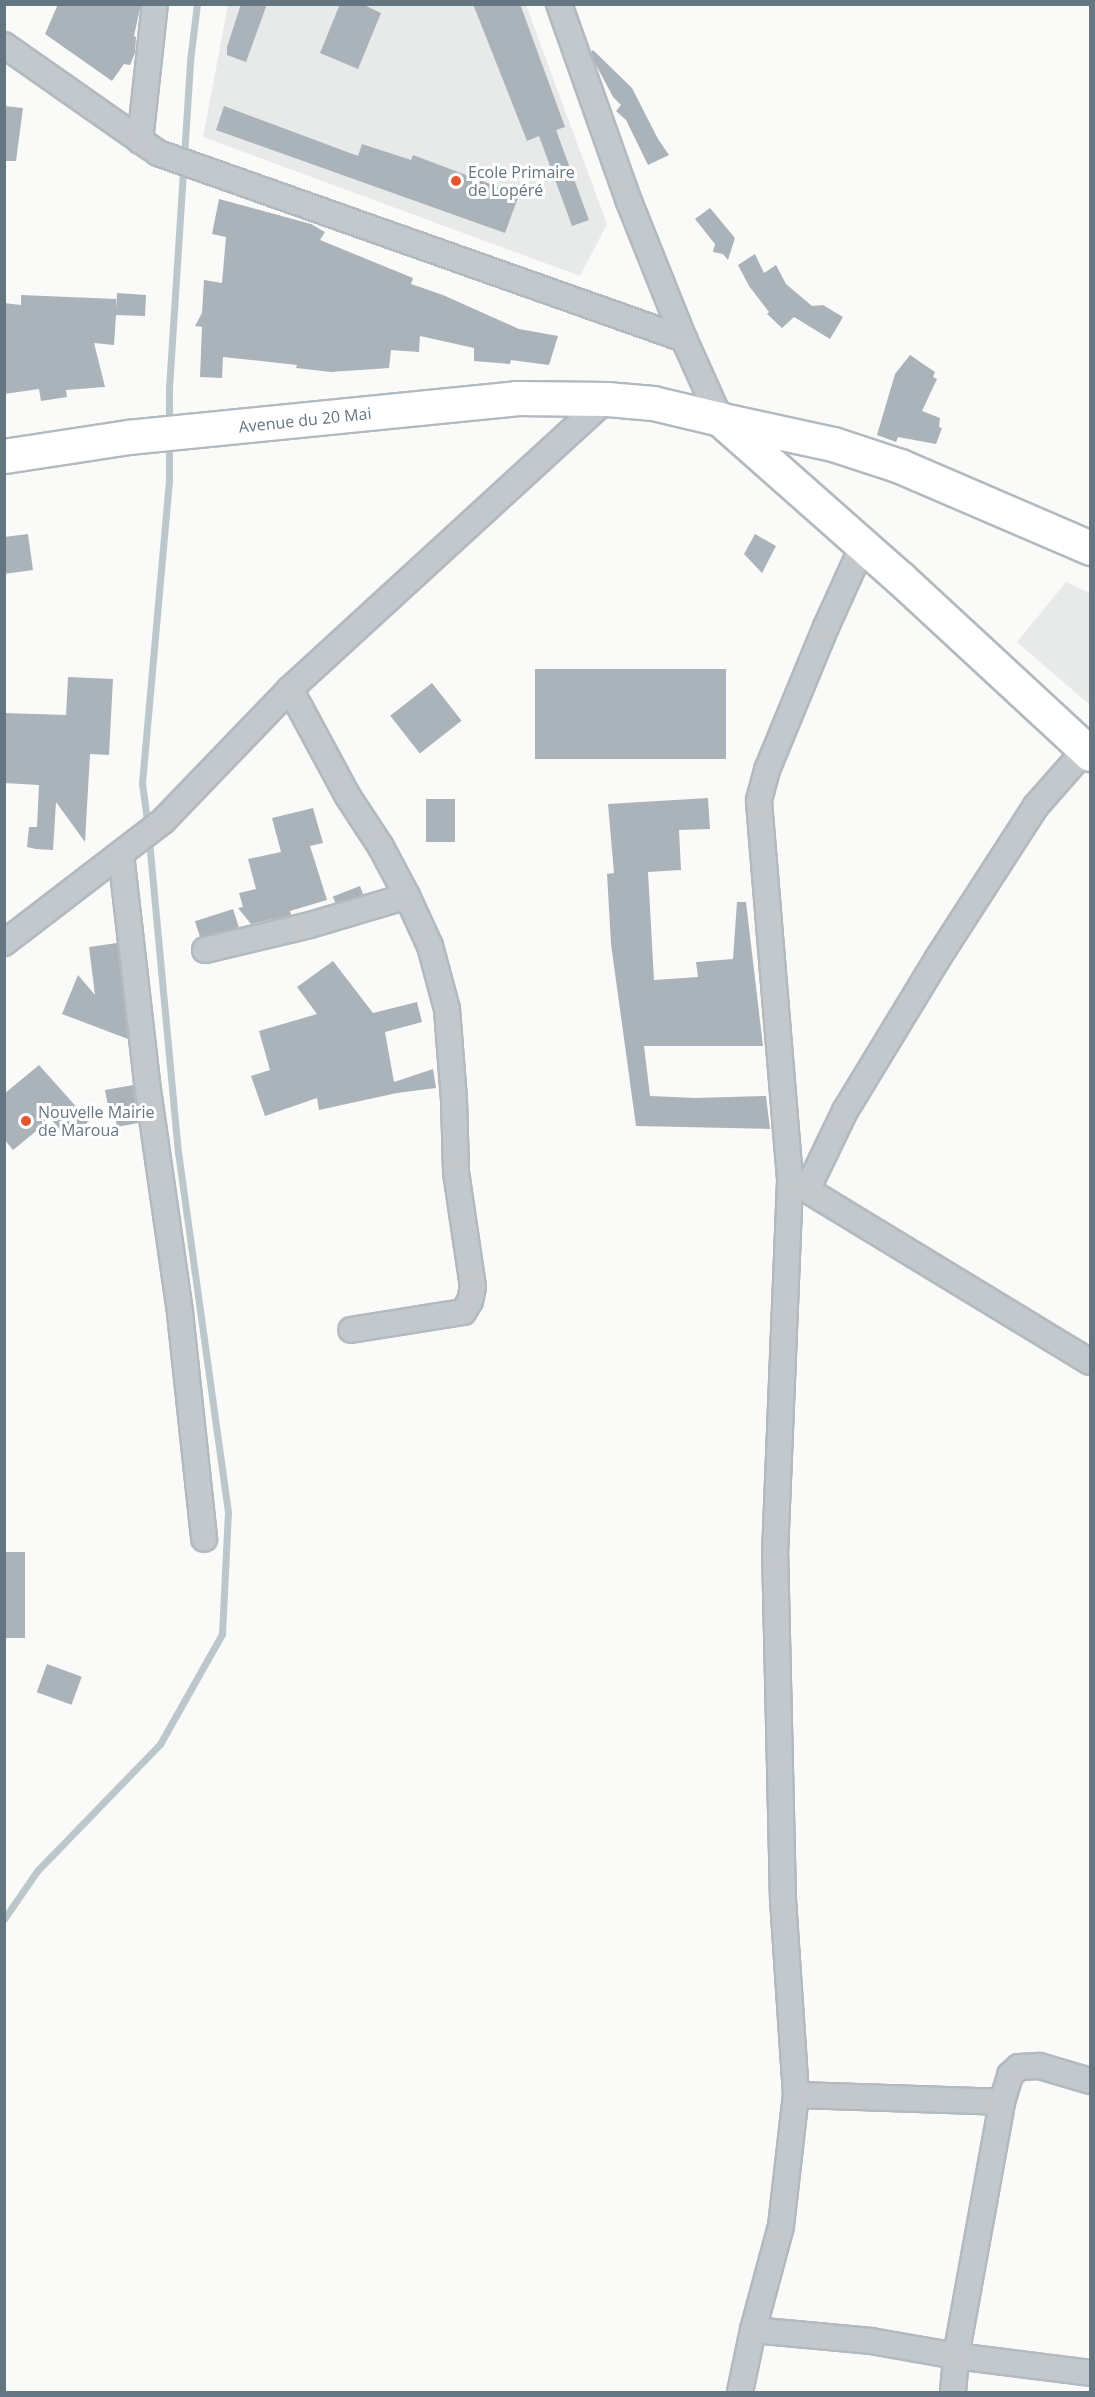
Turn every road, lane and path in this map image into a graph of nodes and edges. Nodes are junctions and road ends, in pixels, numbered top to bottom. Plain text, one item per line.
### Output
1 (155, 4) edge
2 (559, 4) edge
3 (4, 45) edge
4 (149, 147) junction
5 (684, 339) junction
6 (607, 399) junction
7 (720, 419) junction
8 (4, 456) edge
9 (863, 545) junction
10 (1090, 548) edge
11 (290, 689) junction
12 (1088, 752) edge
13 (126, 850) junction
14 (407, 896) junction
15 (4, 943) edge
16 (205, 950) dead end
17 (798, 1185) junction
18 (351, 1330) dead end
19 (1090, 1362) edge
20 (204, 1539) dead end
21 (1090, 2080) edge
22 (796, 2095) junction
23 (1002, 2102) junction
24 (753, 2330) junction
25 (956, 2356) junction
26 (1090, 2373) edge
27 (740, 2392) edge
28 (953, 2392) edge

1 - 4 street
2 - 5 street
3 - 4 street
4 - 5 street
5 - 7 street
6 - 7 street, Avenue du 20 Mai
6 - 8 street, Avenue du 20 Mai
6 - 11 street
7 - 9 street
7 - 10 street, Avenue du 20 Mai
9 - 12 street
9 - 17 street
11 - 13 street
11 - 14 street
12 - 17 street
13 - 15 street
13 - 20 street
14 - 16 street
14 - 18 street
17 - 19 street
17 - 22 street
21 - 23 street
22 - 23 street
22 - 24 street
23 - 25 street
24 - 25 street
24 - 27 street
25 - 26 street
25 - 28 street

